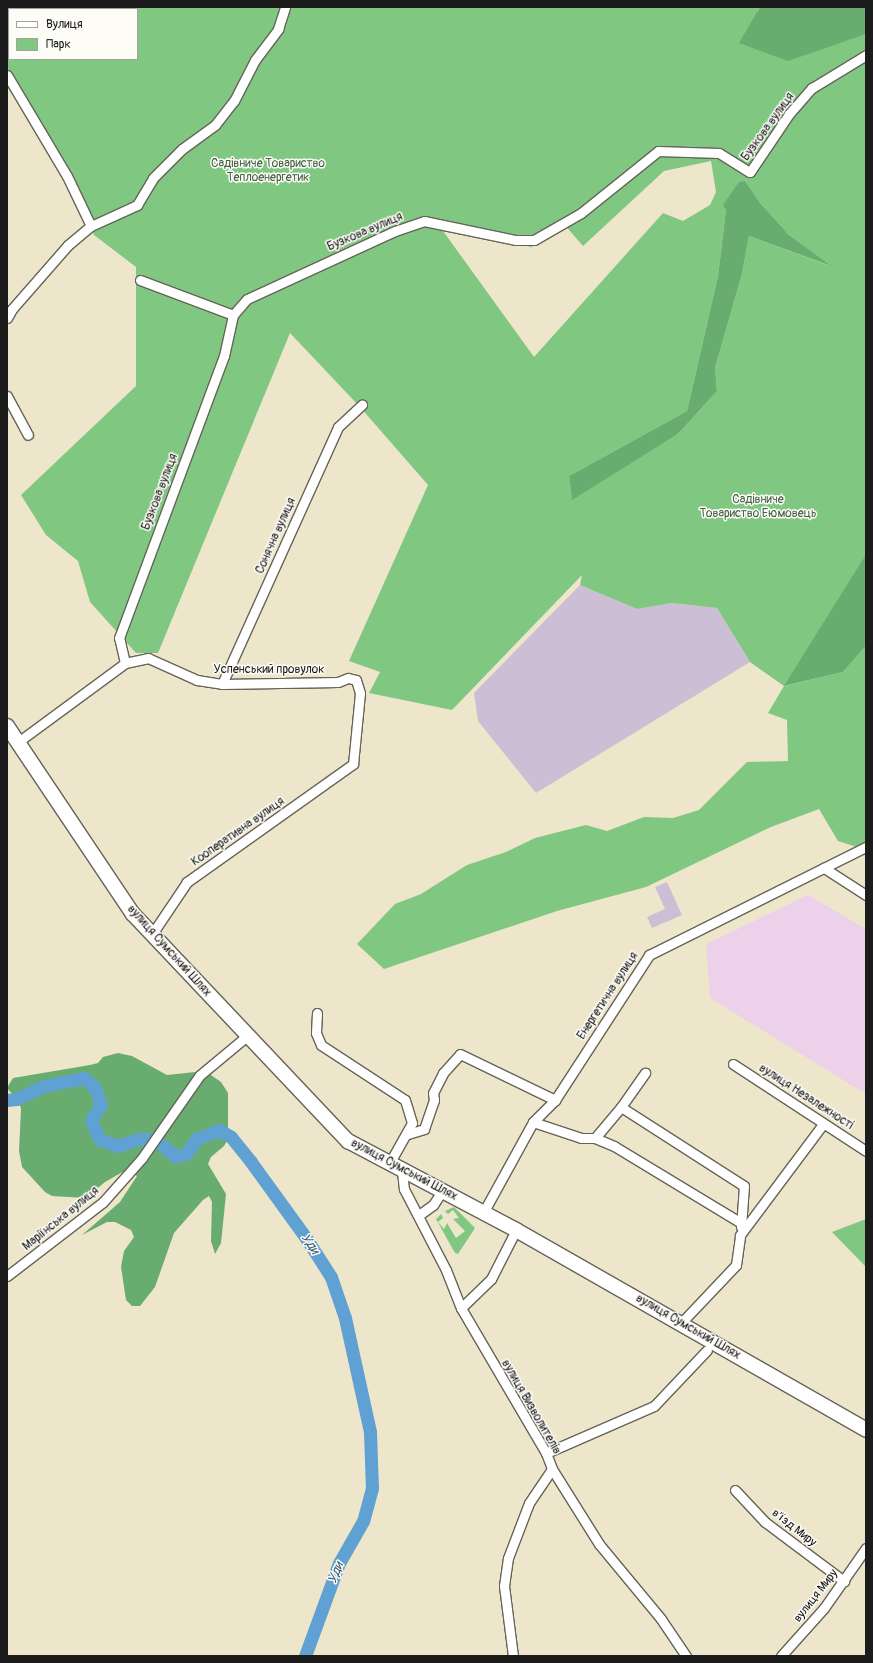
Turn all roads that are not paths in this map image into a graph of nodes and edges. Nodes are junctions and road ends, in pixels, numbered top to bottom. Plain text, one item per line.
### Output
1 (285, 7) edge
2 (866, 55) edge
3 (7, 75) edge
4 (91, 226) junction
5 (140, 280) dead end
6 (233, 315) junction
7 (7, 318) edge
8 (7, 396) edge
9 (362, 405) dead end
10 (28, 435) dead end
11 (125, 664) junction
12 (222, 684) junction
13 (7, 726) edge
14 (18, 742) junction
15 (354, 764) joint
16 (866, 847) edge
17 (824, 868) junction
18 (866, 895) edge
19 (152, 934) junction
20 (317, 1013) dead end
21 (247, 1036) junction
22 (733, 1064) dead end
23 (645, 1073) dead end
24 (554, 1100) junction
25 (621, 1107) junction
26 (534, 1122) junction
27 (823, 1124) junction
28 (408, 1134) junction
29 (595, 1138) junction
30 (866, 1151) edge
31 (389, 1164) junction
32 (402, 1171) junction
33 (442, 1191) junction
34 (483, 1213) junction
35 (419, 1215) junction
36 (741, 1223) junction
37 (516, 1230) junction
38 (740, 1235) junction
39 (7, 1276) edge
40 (461, 1308) junction
41 (681, 1323) junction
42 (707, 1350) dead end
43 (866, 1430) edge
44 (546, 1453) junction
45 (552, 1469) junction
46 (735, 1490) dead end
47 (866, 1548) edge
48 (844, 1581) junction
49 (513, 1656) edge
50 (686, 1656) edge
51 (781, 1656) edge

1 - 4 street
2 - 6 street, Бузкова вулиця
3 - 4 street
4 - 7 street
5 - 6 street
6 - 11 street, Бузкова вулиця
8 - 10 street
9 - 12 street, Сонячна вулиця
11 - 12 street, Успенський провулок
11 - 14 street
12 - 15 street, Успенський провулок
13 - 14 main road, вулиця Сумський Шлях
14 - 19 main road, вулиця Сумський Шлях
15 - 19 street, Кооперативна вулиця
16 - 17 street, Енергетична вулиця
17 - 18 street
17 - 24 street, Енергетична вулиця
19 - 21 main road, вулиця Сумський Шлях
20 - 28 street
21 - 31 main road, вулиця Сумський Шлях
21 - 39 street, Маріїнська вулиця
22 - 27 street, вулиця Незалежності
23 - 25 street
24 - 26 street, Енергетична вулиця
24 - 28 street
25 - 29 street
25 - 36 street
26 - 29 street
26 - 34 street, Енергетична вулиця
27 - 30 street, вулиця Незалежності
27 - 38 street
28 - 31 street
29 - 36 street
31 - 32 main road, вулиця Сумський Шлях
32 - 33 main road, вулиця Сумський Шлях
32 - 35 street, вулиця Визволителів
33 - 34 main road, вулиця Сумський Шлях
33 - 35 street
34 - 37 main road, вулиця Сумський Шлях
35 - 40 street, вулиця Визволителів
36 - 38 street
37 - 40 street
37 - 41 main road, вулиця Сумський Шлях
38 - 41 street
40 - 44 street, вулиця Визволителів
41 - 43 main road, вулиця Сумський Шлях
42 - 44 street
44 - 45 street, вулиця Визволителів
45 - 49 street
45 - 50 street, вулиця Визволителів
46 - 48 street, в'їзд Миру
47 - 48 street, вулиця Миру
48 - 51 street, вулиця Миру

